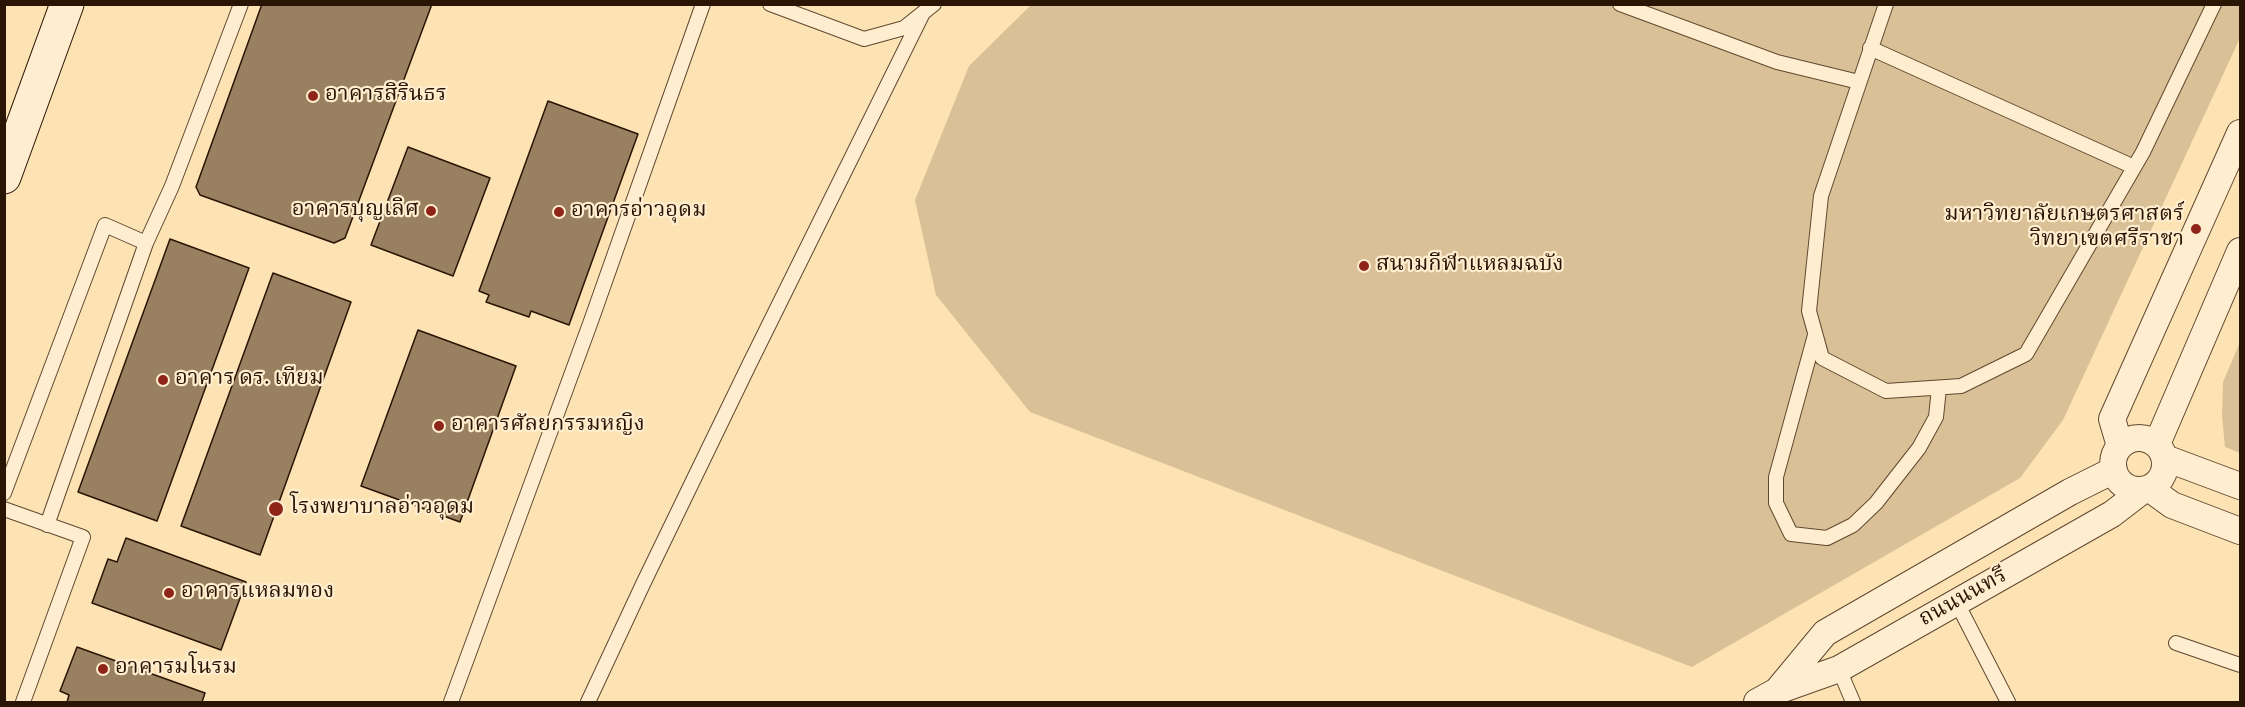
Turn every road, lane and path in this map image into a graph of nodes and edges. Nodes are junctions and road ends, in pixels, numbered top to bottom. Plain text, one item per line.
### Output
1 (66, 4) edge
2 (241, 4) edge
3 (703, 4) edge
4 (770, 4) edge
5 (1620, 4) edge
6 (1886, 4) edge
7 (2214, 4) edge
8 (929, 9) edge
9 (1870, 48) junction
10 (1859, 82) junction
11 (2240, 137) edge
12 (2134, 166) junction
13 (4, 177) edge
14 (146, 243) junction
15 (2241, 251) edge
16 (1815, 334) junction
17 (1939, 388) junction
18 (2161, 451) junction
19 (2117, 458) junction
20 (2241, 486) edge
21 (2146, 490) junction
22 (4, 494) edge
23 (4, 509) edge
24 (47, 525) junction
25 (2241, 531) edge
26 (1957, 603) junction
27 (2175, 643) dead end
28 (2241, 665) edge
29 (1839, 669) junction
30 (1767, 697) edge
31 (23, 702) edge
32 (451, 702) edge
33 (588, 702) edge
34 (1853, 702) edge
35 (2008, 702) edge

1 - 13 street
2 - 14 lane
3 - 32 lane
4 - 8 lane
5 - 10 lane
6 - 9 lane
7 - 12 lane
8 - 33 lane
9 - 10 lane
9 - 12 lane
10 - 16 lane
11 - 19 street
12 - 17 lane
14 - 22 lane
14 - 24 lane
15 - 18 street
16 - 17 lane
16 - 17 lane
18 - 19 street
18 - 20 street
18 - 21 street
19 - 21 street
19 - 30 street, ถนนนนทรี
21 - 25 street
21 - 26 street, ถนนนนทรี
23 - 24 lane
24 - 31 lane
26 - 29 street, ถนนนนทรี
26 - 35 lane
27 - 28 lane
29 - 30 street, ถนนนนทรี
29 - 34 lane

